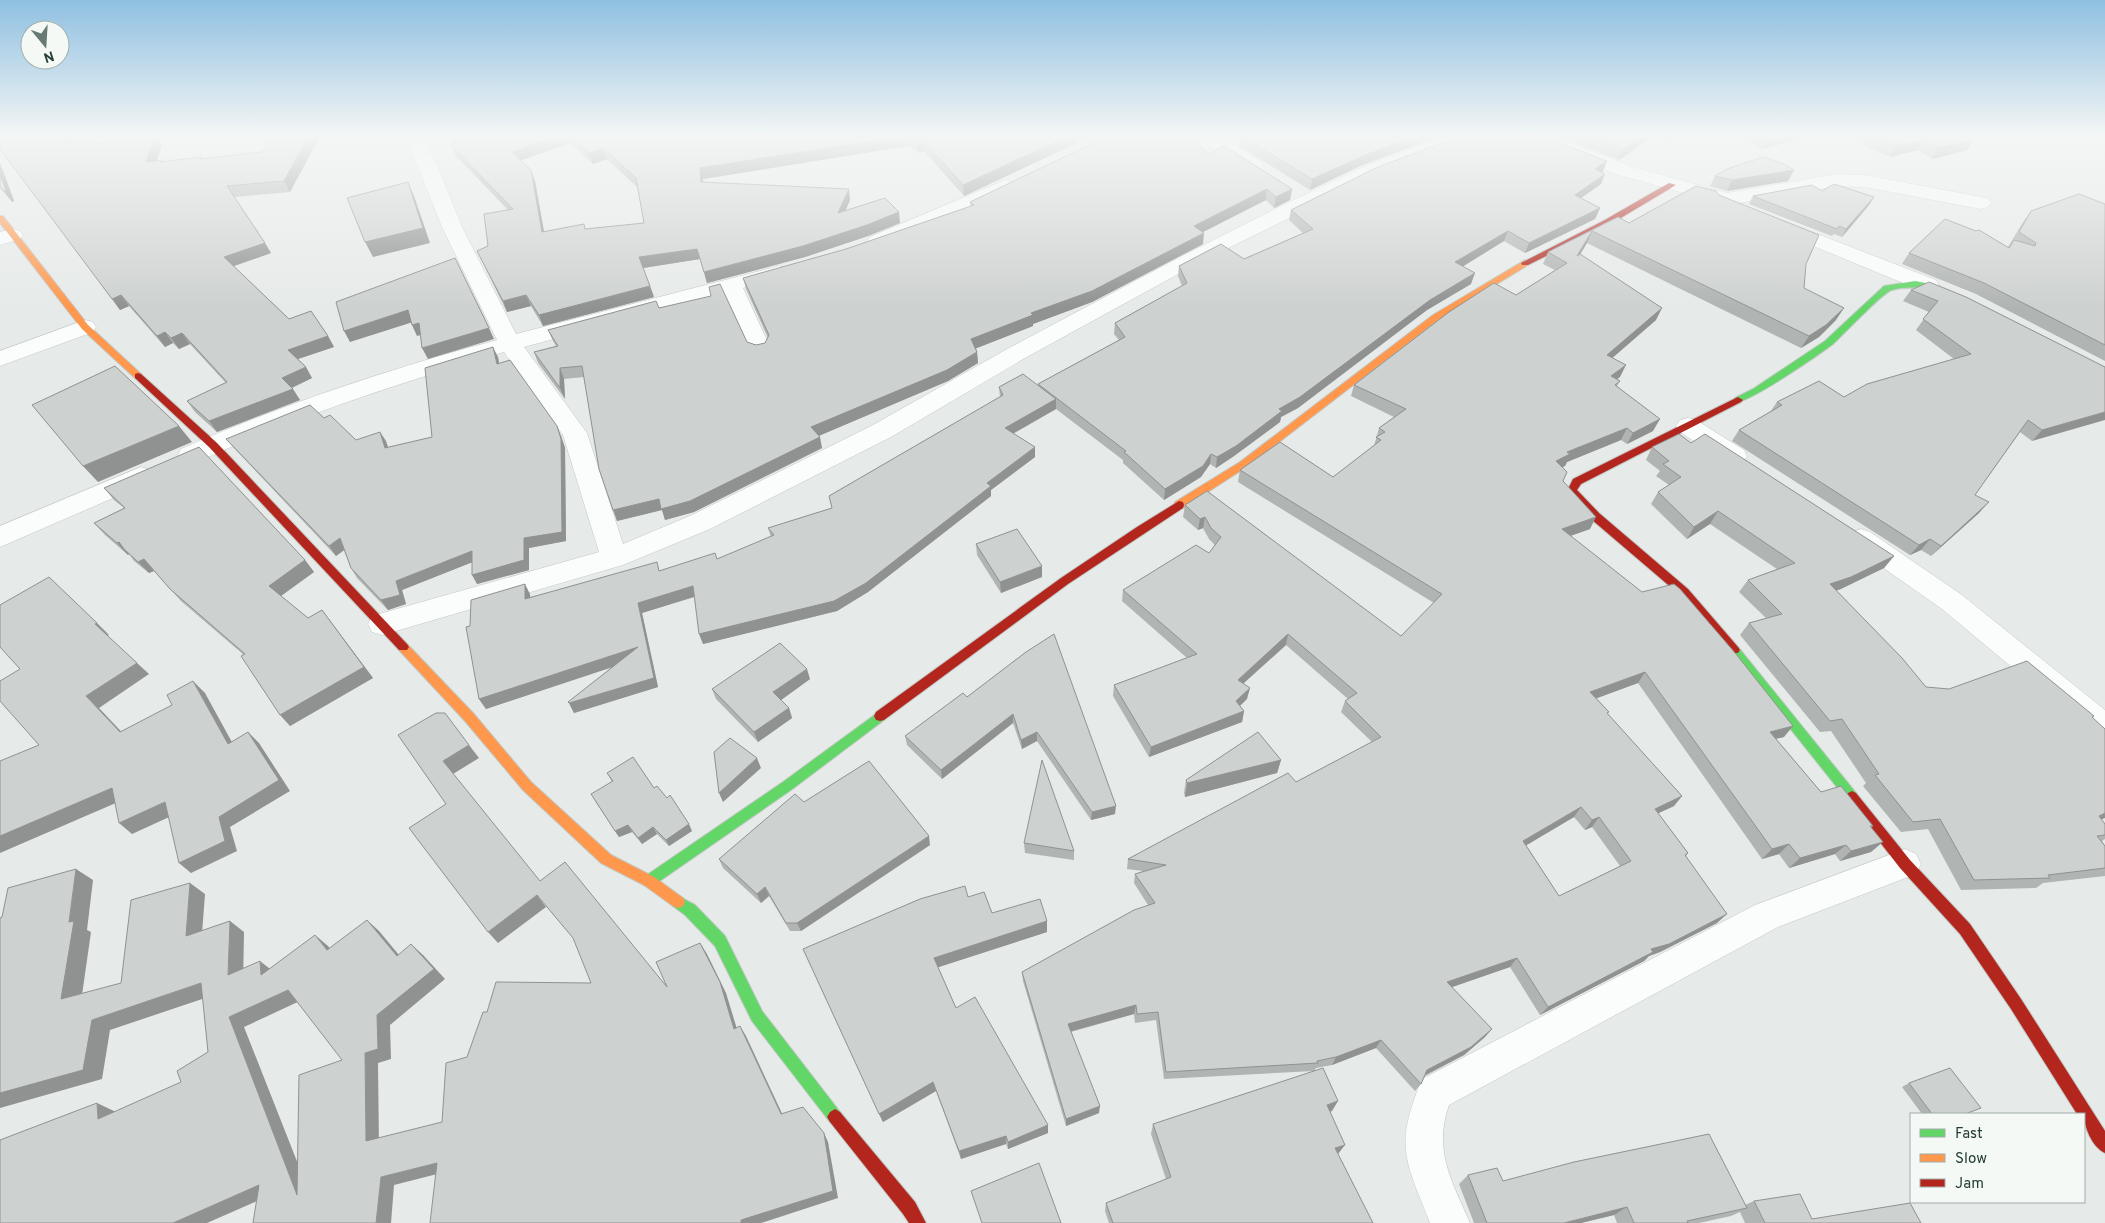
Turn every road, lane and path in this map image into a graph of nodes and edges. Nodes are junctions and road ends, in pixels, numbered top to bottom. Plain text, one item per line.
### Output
1 (439, 194) edge
2 (988, 194) edge
3 (1303, 194) edge
4 (1657, 194) edge
5 (1706, 194) edge
6 (1758, 194) edge
7 (1934, 194) edge
8 (1709, 195) junction
9 (1981, 203) dead end
10 (0, 218) edge
11 (6, 237) edge
12 (858, 248) edge
13 (794, 268) edge
14 (1928, 284) junction
15 (731, 285) junction
16 (1967, 301) edge
17 (84, 328) junction
18 (510, 344) junction
19 (759, 347) edge
20 (0, 359) edge
21 (1688, 426) junction
22 (213, 445) junction
23 (1754, 468) edge
24 (1843, 527) edge
25 (0, 537) edge
26 (614, 558) junction
27 (382, 624) junction
28 (2105, 727) edge
29 (1905, 864) junction
30 (649, 881) junction
31 (2085, 1113) edge
32 (2085, 1113) edge
33 (2105, 1145) edge
34 (918, 1223) edge
35 (1450, 1223) edge

1 - 18 street
2 - 12 street
3 - 26 street
4 - 30 street
5 - 8 street
6 - 8 street
7 - 9 street
8 - 14 street
10 - 11 street
11 - 17 street
13 - 15 street
14 - 16 street
14 - 21 street
15 - 18 street
15 - 19 street
17 - 20 street
17 - 22 street
18 - 22 street
18 - 26 street
21 - 23 street
21 - 29 street
22 - 25 street
22 - 27 street
24 - 28 street
26 - 27 street
27 - 30 street
29 - 32 street
29 - 35 street
30 - 34 street
31 - 33 street

